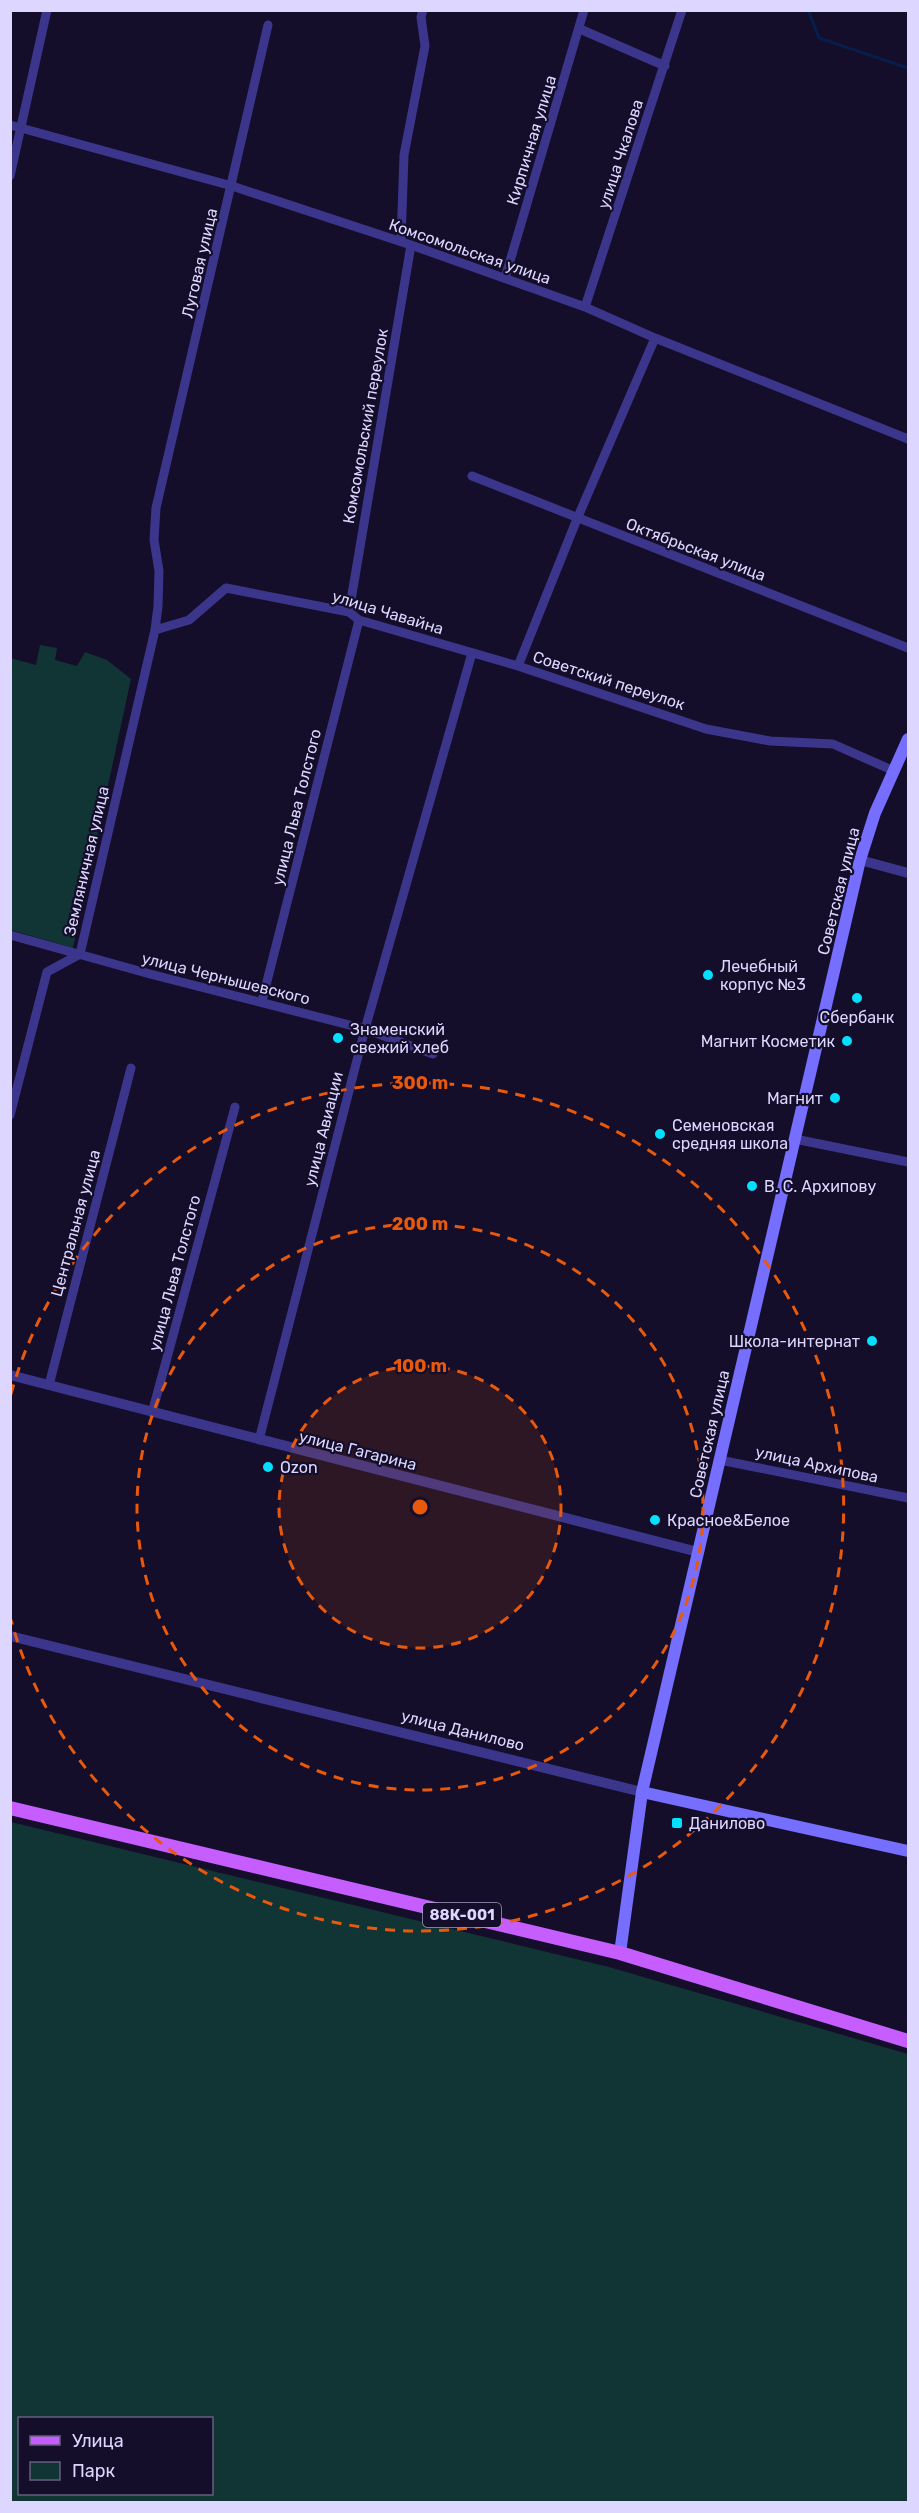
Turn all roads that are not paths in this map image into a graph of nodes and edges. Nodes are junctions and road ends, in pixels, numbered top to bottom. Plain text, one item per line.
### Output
1 (47, 10) edge
2 (423, 10) edge
3 (584, 10) edge
4 (682, 10) edge
5 (268, 25) dead end
6 (580, 29) junction
7 (665, 66) junction
8 (10, 125) edge
9 (21, 128) junction
10 (10, 176) edge
11 (232, 186) junction
12 (401, 241) junction
13 (411, 244) junction
14 (505, 278) junction
15 (585, 307) junction
16 (655, 338) junction
17 (909, 439) edge
18 (472, 476) dead end
19 (578, 519) junction
20 (349, 612) junction
21 (359, 620) junction
22 (154, 630) junction
23 (909, 648) edge
24 (472, 653) junction
25 (518, 666) junction
26 (909, 739) edge
27 (894, 771) junction
28 (860, 860) junction
29 (909, 873) edge
30 (10, 935) edge
31 (80, 954) junction
32 (262, 1001) junction
33 (365, 1029) junction
34 (434, 1054) dead end
35 (131, 1068) dead end
36 (235, 1107) dead end
37 (10, 1115) edge
38 (795, 1139) junction
39 (909, 1162) edge
40 (10, 1375) edge
41 (49, 1385) junction
42 (152, 1413) junction
43 (259, 1440) junction
44 (720, 1460) junction
45 (909, 1498) edge
46 (698, 1552) junction
47 (10, 1636) edge
48 (642, 1792) junction
49 (10, 1808) edge
50 (909, 1851) edge
51 (620, 1953) junction
52 (909, 2041) edge

1 - 9 street
2 - 12 street
3 - 6 street, Кирпичная улица
4 - 7 street, улица Чкалова
5 - 11 street, Луговая улица
6 - 7 street
6 - 14 street, Кирпичная улица
7 - 15 street, улица Чкалова
8 - 9 street, Комсомольская улица
9 - 10 street
9 - 11 street, Комсомольская улица
11 - 12 street, Комсомольская улица
11 - 22 street, Луговая улица
12 - 13 street, Комсомольская улица
13 - 14 street, Комсомольская улица
13 - 20 street, Комсомольский переулок
14 - 15 street, Комсомольская улица
15 - 16 street, Комсомольская улица
16 - 17 street, Комсомольская улица
16 - 19 street, Советский переулок
18 - 19 street, Октябрьская улица
19 - 23 street, Октябрьская улица
19 - 25 street, Советский переулок
20 - 21 street, улица Чавайна
20 - 22 street, улица Чавайна
21 - 24 street, улица Чавайна
21 - 32 street, улица Льва Толстого
22 - 31 street, Земляничная улица
24 - 25 street, улица Чавайна
24 - 33 street, улица Авиации
25 - 27 street, Советский переулок
26 - 27 main road, Советская улица
27 - 28 main road, Советская улица
28 - 29 street
28 - 38 main road, Советская улица
30 - 31 street, улица Чернышевского
31 - 32 street, улица Чернышевского
31 - 37 street, Земляничная улица
32 - 33 street, улица Чернышевского
33 - 34 street, улица Чернышевского
33 - 43 street, улица Авиации
35 - 41 street, Центральная улица
36 - 42 street, улица Льва Толстого
38 - 39 street
38 - 44 main road, Советская улица
40 - 41 street, улица Гагарина
41 - 42 street, улица Гагарина
42 - 43 street, улица Гагарина
43 - 46 street, улица Гагарина
44 - 45 street, улица Архипова
44 - 46 main road, Советская улица
46 - 48 main road, Советская улица
47 - 48 street, улица Данилово
48 - 50 main road, улица Данилово
48 - 51 main road, Советская улица
49 - 51 main road, 88К-001
51 - 52 main road, 88К-001

